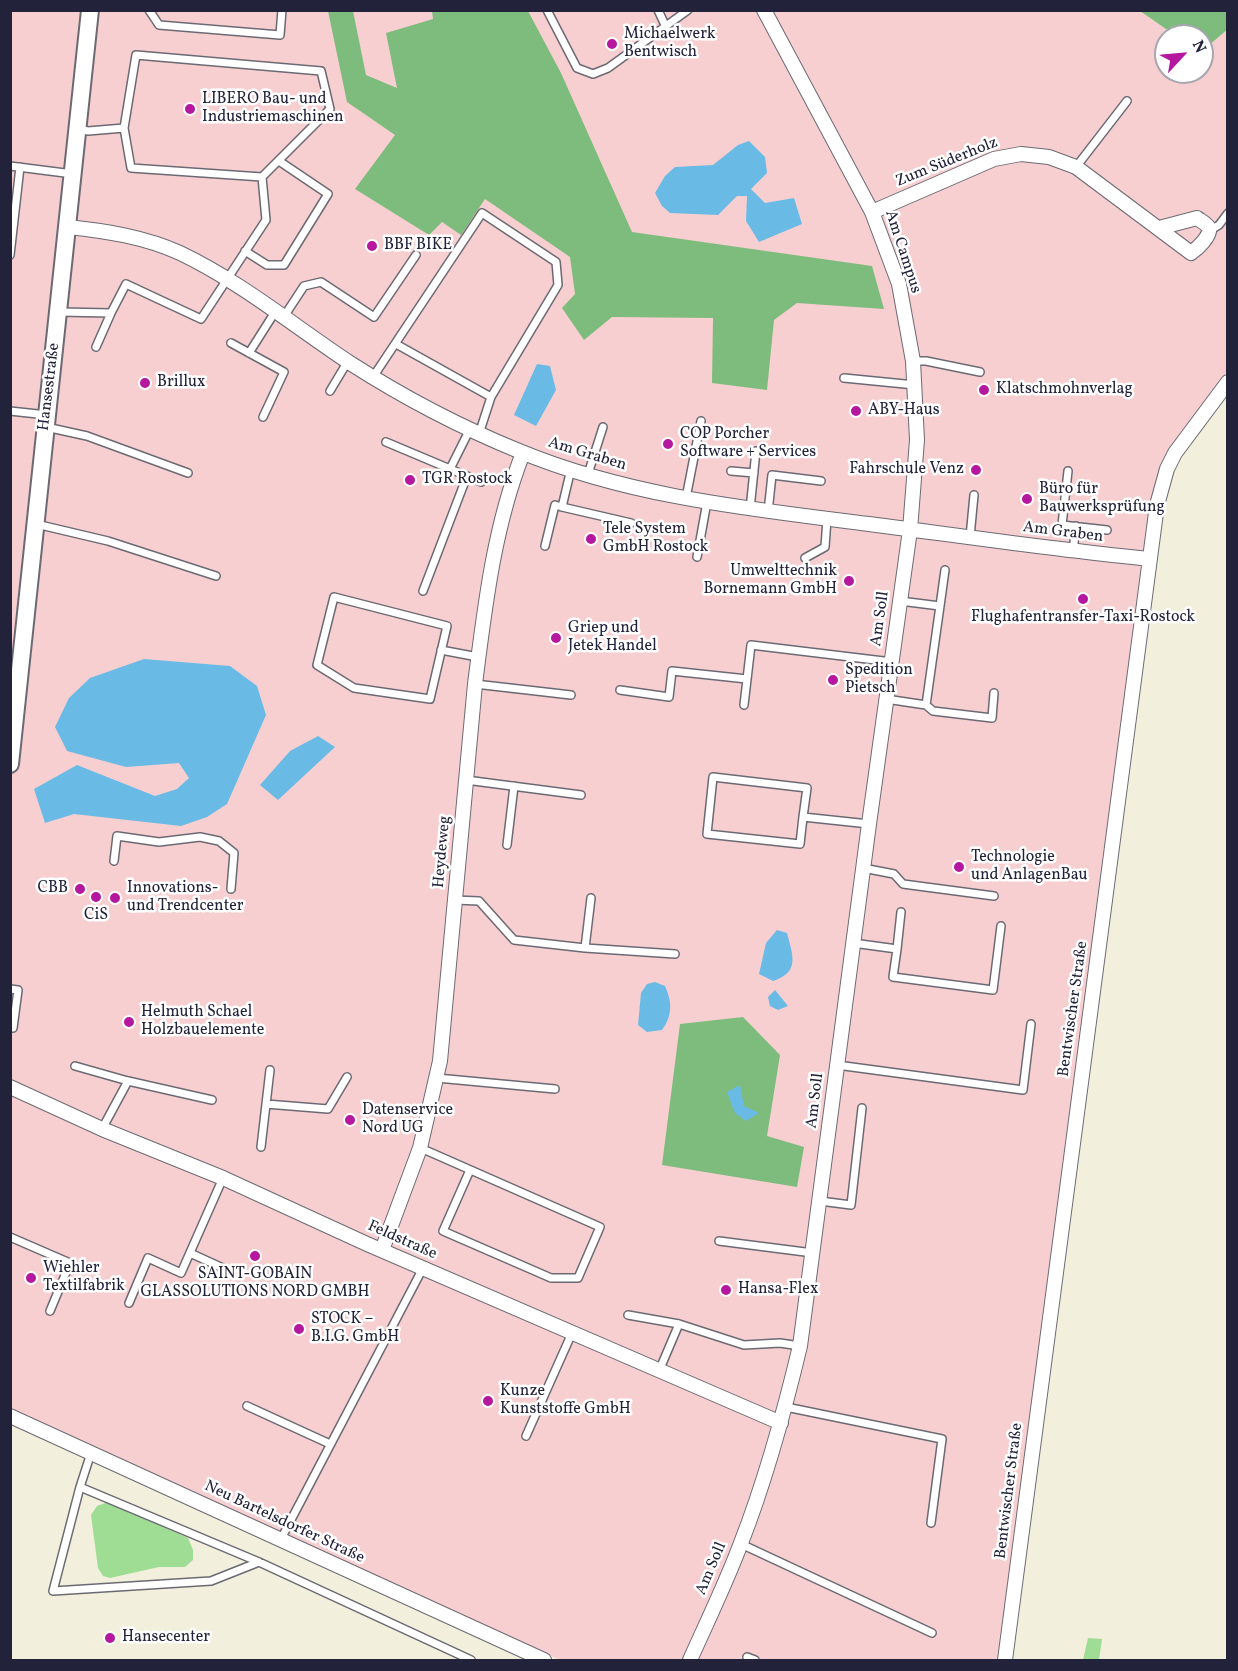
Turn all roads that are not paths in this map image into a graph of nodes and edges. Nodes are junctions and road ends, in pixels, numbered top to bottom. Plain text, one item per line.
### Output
1 (90, 10) edge
2 (149, 10) edge
3 (282, 10) edge
4 (547, 10) edge
5 (658, 10) edge
6 (688, 10) edge
7 (764, 10) edge
8 (666, 27) junction
9 (1127, 101) dead end
10 (124, 128) junction
11 (78, 129) junction
12 (279, 161) junction
13 (10, 166) edge
14 (20, 167) junction
15 (1076, 167) junction
16 (73, 174) junction
17 (262, 177) junction
18 (872, 212) junction
19 (1227, 213) edge
20 (68, 227) junction
21 (1159, 228) junction
22 (1209, 231) junction
23 (245, 251) junction
24 (10, 255) edge
25 (416, 255) dead end
26 (226, 279) junction
27 (59, 312) junction
28 (111, 314) junction
29 (279, 315) junction
30 (231, 343) dead end
31 (396, 344) junction
32 (96, 347) dead end
33 (249, 353) junction
34 (348, 361) junction
35 (913, 361) junction
36 (980, 372) dead end
37 (374, 377) junction
38 (844, 378) dead end
39 (1227, 382) edge
40 (915, 386) junction
41 (330, 391) dead end
42 (491, 397) junction
43 (10, 411) edge
44 (263, 417) dead end
45 (46, 421) junction
46 (701, 421) dead end
47 (603, 427) dead end
48 (475, 431) junction
49 (386, 442) dead end
50 (756, 450) dead end
51 (523, 453) junction
52 (450, 469) junction
53 (571, 469) junction
54 (732, 471) dead end
55 (1068, 471) dead end
56 (188, 473) dead end
57 (753, 473) junction
58 (588, 474) junction
59 (467, 476) junction
60 (821, 481) dead end
61 (481, 482) dead end
62 (974, 495) dead end
63 (686, 498) junction
64 (706, 502) junction
65 (562, 507) junction
66 (750, 509) junction
67 (768, 512) junction
68 (827, 519) junction
69 (36, 524) junction
70 (631, 524) dead end
71 (1076, 526) junction
72 (910, 530) junction
73 (1107, 530) dead end
74 (970, 538) junction
75 (545, 546) dead end
76 (1073, 552) junction
77 (697, 558) dead end
78 (806, 558) dead end
79 (1150, 559) junction
80 (945, 570) dead end
81 (216, 576) dead end
82 (423, 591) dead end
83 (900, 601) junction
84 (940, 606) junction
85 (441, 650) junction
86 (478, 657) junction
87 (892, 662) junction
88 (747, 679) junction
89 (474, 684) junction
90 (620, 690) dead end
91 (994, 693) dead end
92 (571, 695) dead end
93 (886, 699) junction
94 (744, 705) dead end
95 (926, 705) junction
96 (10, 764) edge
97 (466, 780) junction
98 (514, 786) junction
99 (581, 795) dead end
100 (803, 816) junction
101 (869, 824) junction
102 (507, 846) dead end
103 (114, 861) dead end
104 (863, 868) junction
105 (231, 890) dead end
106 (994, 896) dead end
107 (591, 898) dead end
108 (455, 900) junction
109 (901, 912) dead end
110 (1001, 926) dead end
111 (853, 943) junction
112 (585, 948) junction
113 (897, 949) junction
114 (675, 954) dead end
115 (10, 989) edge
116 (1031, 1024) dead end
117 (13, 1028) dead end
118 (837, 1065) junction
119 (75, 1066) dead end
120 (270, 1070) dead end
121 (347, 1077) dead end
122 (437, 1078) junction
123 (128, 1081) junction
124 (10, 1087) edge
125 (555, 1089) dead end
126 (212, 1100) dead end
127 (266, 1104) junction
128 (862, 1108) dead end
129 (102, 1128) junction
130 (261, 1147) dead end
131 (420, 1148) junction
132 (470, 1170) junction
133 (223, 1178) junction
134 (820, 1201) junction
135 (10, 1237) edge
136 (719, 1241) dead end
137 (382, 1251) junction
138 (813, 1253) junction
139 (190, 1254) junction
140 (423, 1268) junction
141 (225, 1269) dead end
142 (129, 1303) dead end
143 (50, 1311) dead end
144 (628, 1315) dead end
145 (680, 1324) junction
146 (572, 1333) junction
147 (800, 1346) junction
148 (659, 1371) junction
149 (246, 1406) dead end
150 (786, 1407) junction
151 (10, 1416) edge
152 (782, 1423) junction
153 (526, 1436) dead end
154 (330, 1444) junction
155 (91, 1453) junction
156 (80, 1486) junction
157 (931, 1523) dead end
158 (280, 1540) junction
159 (741, 1544) junction
160 (259, 1562) junction
161 (932, 1633) dead end
162 (471, 1660) edge
163 (544, 1660) edge
164 (690, 1660) edge
165 (1005, 1660) edge

1 - 11 street, Hansestraße
2 - 3 lane
4 - 8 lane
5 - 8 lane
6 - 8 lane
7 - 18 street, Am Campus
9 - 15 lane
10 - 11 lane
10 - 12 lane
10 - 17 lane
11 - 16 street, Hansestraße
12 - 17 lane
12 - 23 lane
13 - 14 lane
14 - 16 lane
14 - 24 lane
15 - 18 street, Zum Süderholz
15 - 21 street, Zum Süderholz
16 - 20 street, Hansestraße
17 - 23 lane
18 - 35 street, Am Campus
19 - 22 lane
20 - 26 street, Am Graben
20 - 27 street, Hansestraße
21 - 22 street
21 - 22 street, Zum Süderholz
23 - 26 lane
25 - 29 lane
26 - 28 lane
26 - 29 street, Am Graben
27 - 28 lane
27 - 45 street, Hansestraße
28 - 32 lane
29 - 33 lane
29 - 34 street, Am Graben
30 - 33 lane
31 - 37 lane
31 - 42 lane
31 - 42 lane
33 - 44 lane
34 - 37 street, Am Graben
34 - 41 lane
35 - 36 lane
35 - 40 street, Am Campus
37 - 48 street, Am Graben
38 - 40 lane
39 - 79 street, Bentwischer Straße
40 - 72 street, Am Campus
42 - 48 lane
43 - 45 lane
45 - 56 lane
45 - 69 street, Hansestraße
46 - 63 lane
47 - 58 lane
48 - 51 street, Am Graben
48 - 52 lane
49 - 52 lane
50 - 57 lane
51 - 53 street, Am Graben
51 - 86 street, Heydeweg
52 - 59 lane
53 - 58 street, Am Graben
53 - 65 lane
54 - 57 lane
55 - 71 lane
57 - 66 lane
58 - 63 street, Am Graben
59 - 61 lane
59 - 82 lane
60 - 67 lane
62 - 74 lane
63 - 64 street, Am Graben
64 - 66 street, Am Graben
64 - 77 lane
65 - 70 lane
65 - 75 lane
66 - 67 street, Am Graben
67 - 68 street, Am Graben
68 - 72 street, Am Graben
68 - 78 lane
69 - 81 lane
69 - 96 street, Hansestraße
71 - 73 lane
71 - 76 lane
72 - 74 street, Am Graben
72 - 83 street, Am Soll
74 - 76 street, Am Graben
76 - 79 street, Am Graben
79 - 165 street, Bentwischer Straße
80 - 84 lane
83 - 84 lane
83 - 87 street, Am Soll
84 - 95 lane
85 - 85 lane
85 - 86 lane
86 - 89 street, Heydeweg
87 - 88 lane
87 - 93 street, Am Soll
88 - 90 lane
88 - 94 lane
89 - 92 lane
89 - 97 street, Heydeweg
91 - 95 lane
93 - 95 lane
93 - 101 street, Am Soll
97 - 98 lane
97 - 108 street, Heydeweg
98 - 99 lane
98 - 102 lane
100 - 100 lane
100 - 101 lane
101 - 104 street, Am Soll
103 - 105 lane
104 - 106 lane
104 - 111 street, Am Soll
107 - 112 lane
108 - 112 lane
108 - 122 street, Heydeweg
109 - 113 lane
110 - 113 lane
111 - 113 lane
111 - 118 street, Am Soll
112 - 114 lane
115 - 117 lane
116 - 118 lane
118 - 134 street, Am Soll
119 - 123 lane
120 - 127 lane
121 - 127 lane
122 - 125 lane
122 - 131 street, Heydeweg
123 - 126 lane
123 - 129 lane
124 - 129 street, Feldstraße
127 - 130 lane
128 - 134 lane
129 - 133 street, Feldstraße
131 - 132 lane
131 - 137 street, Heydeweg
132 - 132 lane
133 - 137 street, Feldstraße
133 - 139 lane
134 - 138 street, Am Soll
135 - 143 lane
136 - 138 lane
137 - 140 street, Feldstraße
138 - 147 street, Am Soll
139 - 141 lane
139 - 142 lane
140 - 146 street, Feldstraße
140 - 154 lane
144 - 145 lane
145 - 147 lane
145 - 148 lane
146 - 148 street, Feldstraße
146 - 153 lane
147 - 150 street, Am Soll
148 - 152 street, Feldstraße
149 - 154 lane
150 - 152 street, Am Soll
150 - 157 lane
151 - 155 street, Neu Bartelsdorfer Straße
152 - 159 street, Am Soll
154 - 158 lane
155 - 156 lane
155 - 158 street, Neu Bartelsdorfer Straße
156 - 160 lane
156 - 160 lane
158 - 163 street, Neu Bartelsdorfer Straße
159 - 161 lane
159 - 164 street, Am Soll
160 - 162 lane

